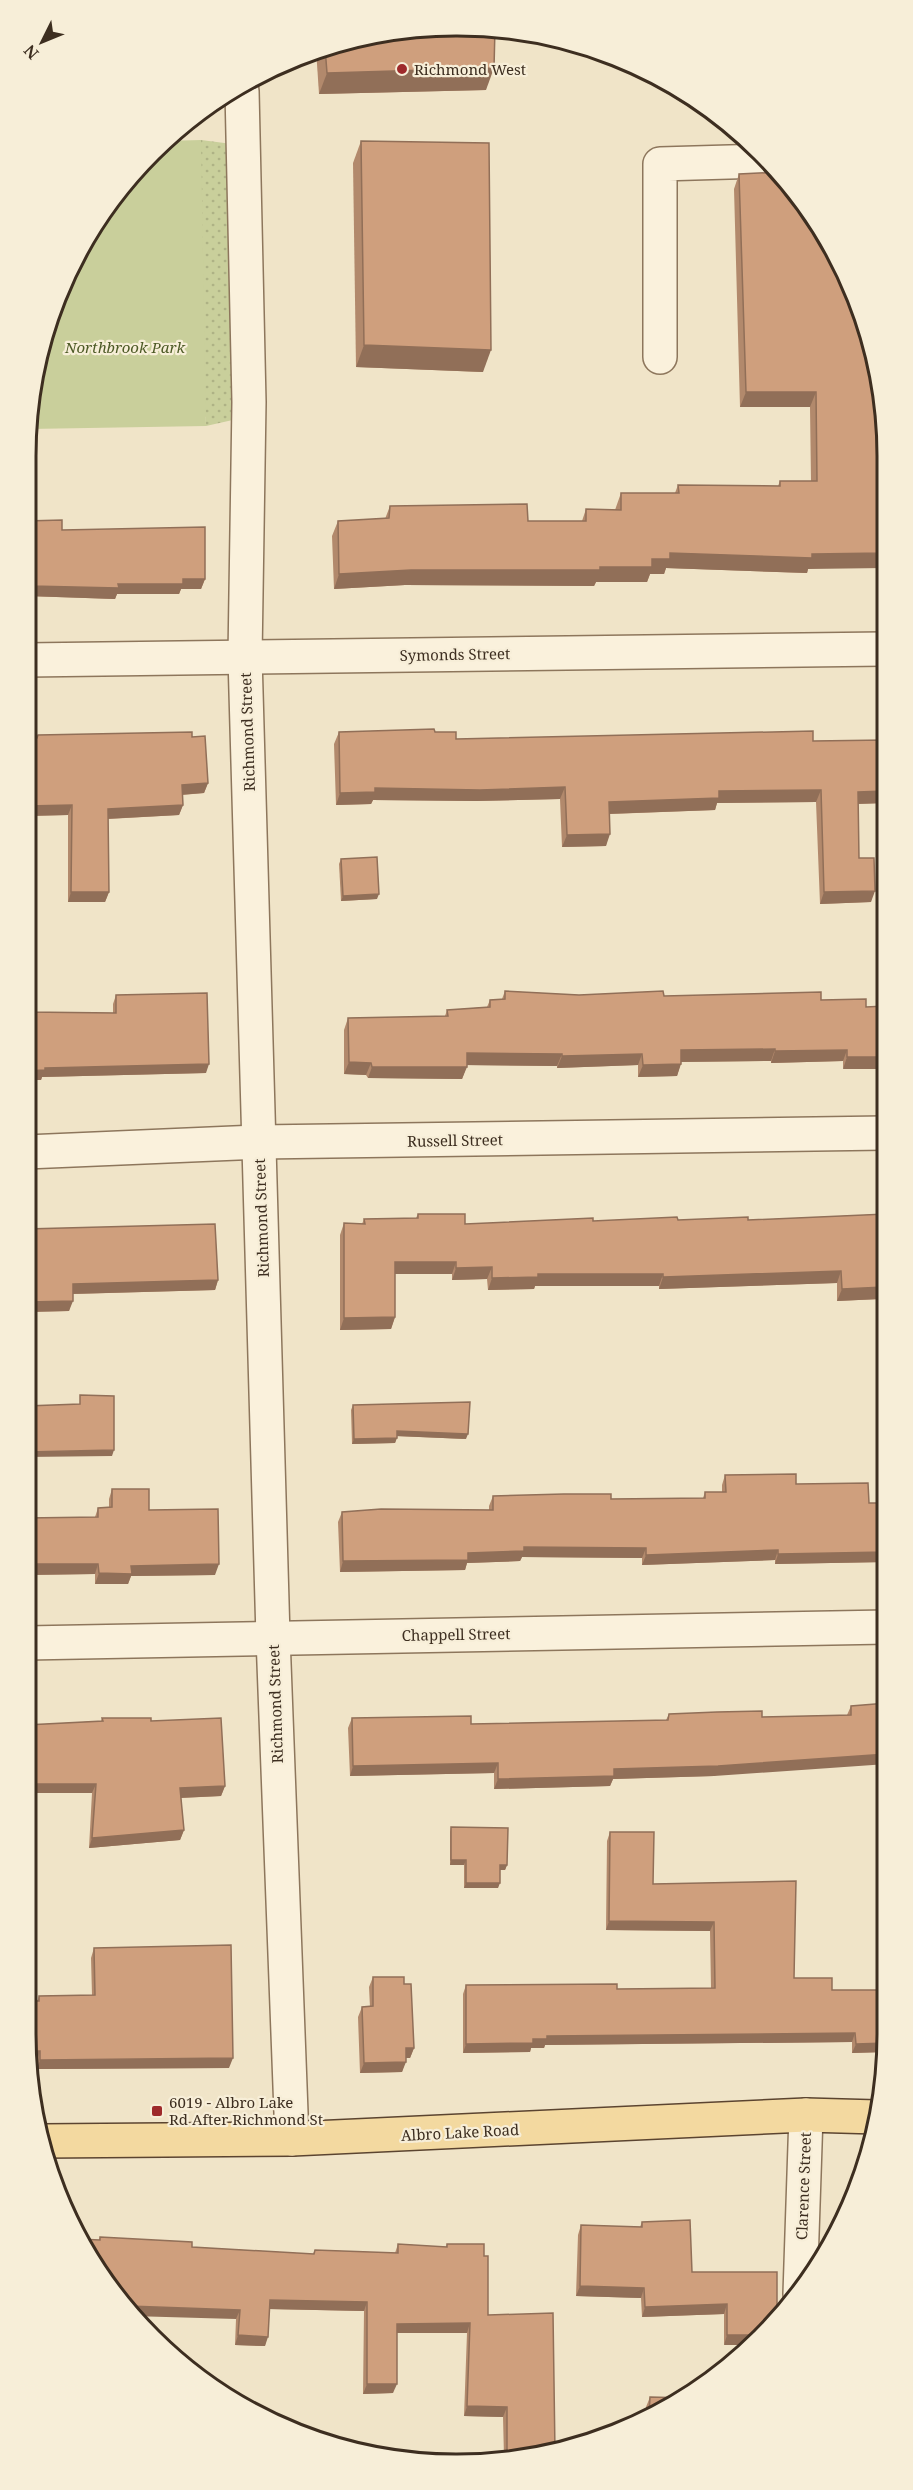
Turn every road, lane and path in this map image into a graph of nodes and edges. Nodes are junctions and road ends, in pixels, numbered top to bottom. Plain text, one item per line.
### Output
1 (241, 95) edge
2 (756, 161) edge
3 (660, 357) dead end
4 (877, 649) edge
5 (245, 657) junction
6 (36, 660) edge
7 (877, 1133) edge
8 (258, 1142) junction
9 (36, 1152) edge
10 (877, 1627) edge
11 (273, 1637) junction
12 (36, 1643) edge
13 (806, 2115) junction
14 (869, 2116) edge
15 (292, 2139) junction
16 (50, 2141) edge
17 (801, 2274) edge

1 - 5 street, Richmond Street
2 - 3 street
4 - 5 street, Symonds Street
5 - 6 street, Symonds Street
5 - 8 street, Richmond Street
7 - 8 street, Russell Street
8 - 9 street, Russell Street
8 - 11 street, Richmond Street
10 - 11 street, Chappell Street
11 - 12 street, Chappell Street
11 - 15 street, Richmond Street
13 - 14 main road, Albro Lake Road
13 - 15 main road, Albro Lake Road
13 - 17 street, Clarence Street
15 - 16 main road, Albro Lake Road

